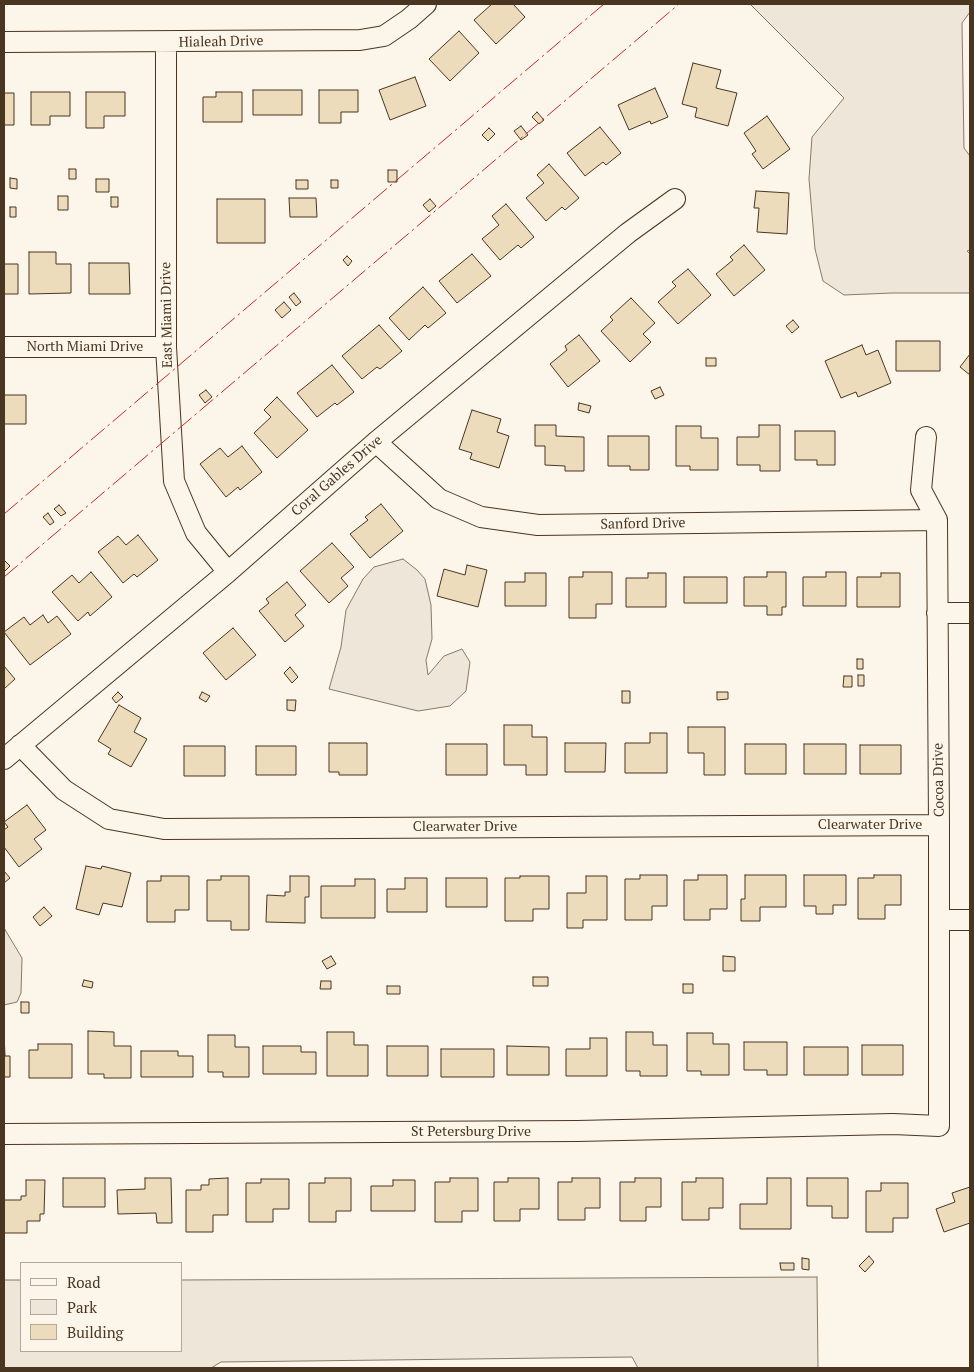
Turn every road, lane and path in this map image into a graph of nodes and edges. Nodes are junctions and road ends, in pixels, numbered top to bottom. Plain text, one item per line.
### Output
1 (426, 4) edge
2 (4, 42) edge
3 (166, 42) junction
4 (675, 199) dead end
5 (4, 347) edge
6 (166, 347) junction
7 (926, 437) dead end
8 (376, 442) junction
9 (937, 520) junction
10 (228, 572) junction
11 (937, 613) junction
12 (970, 613) edge
13 (20, 745) junction
14 (4, 759) edge
15 (939, 825) junction
16 (939, 920) junction
17 (970, 920) edge
18 (939, 1126) joint
19 (4, 1134) edge

1 - 3 street, Hialeah Drive
2 - 3 street, Hialeah Drive
3 - 6 street, East Miami Drive
4 - 8 street, Coral Gables Drive
5 - 6 street, North Miami Drive
6 - 10 street, East Miami Drive
7 - 9 street, Cocoa Drive
8 - 9 street, Sanford Drive
8 - 10 street, Coral Gables Drive
9 - 11 street, Cocoa Drive
10 - 13 street, Coral Gables Drive
11 - 12 street
11 - 15 street, Cocoa Drive
13 - 14 street, Coral Gables Drive
13 - 15 street, Clearwater Drive
15 - 16 street, Cocoa Drive
16 - 17 street
16 - 18 street, Cocoa Drive
18 - 19 street, St Petersburg Drive

